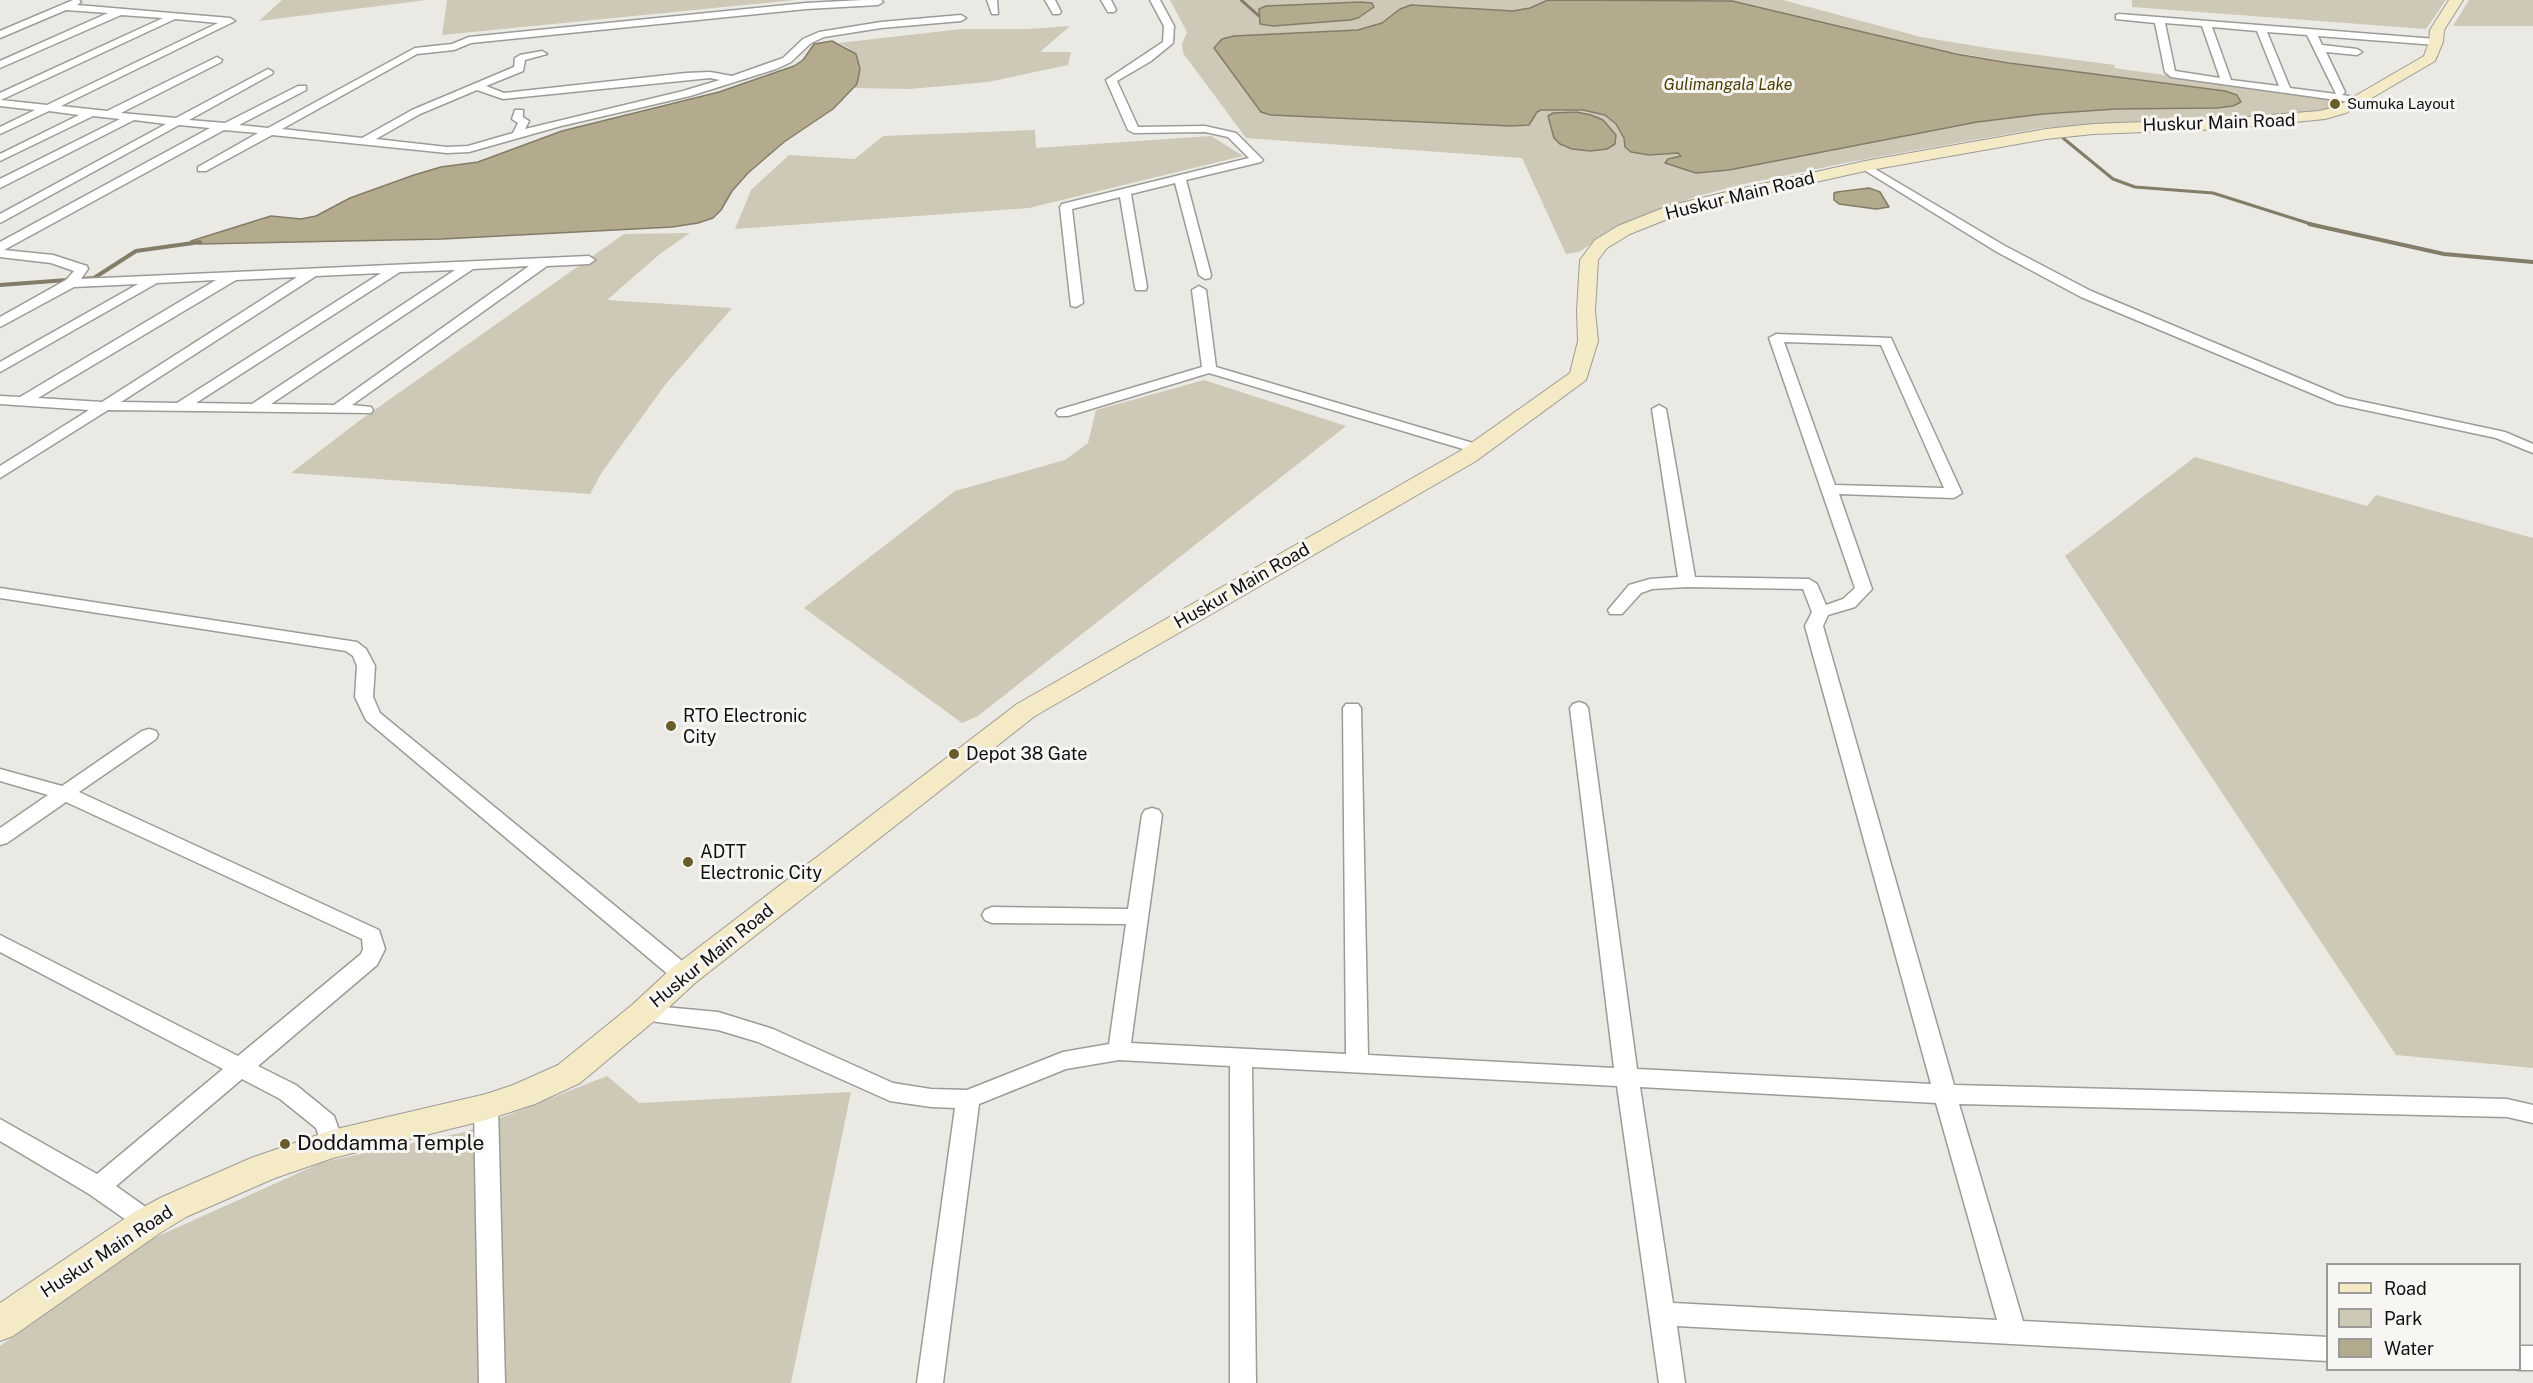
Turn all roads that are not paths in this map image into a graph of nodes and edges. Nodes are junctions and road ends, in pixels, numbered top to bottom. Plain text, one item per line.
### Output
1 (81, 0) edge
2 (992, 0) edge
3 (1050, 0) edge
4 (1106, 0) edge
5 (1155, 0) edge
6 (2456, 0) edge
7 (65, 7) junction
8 (885, 10) edge
9 (1111, 10) dead end
10 (121, 11) junction
11 (995, 12) dead end
12 (1056, 12) dead end
13 (172, 17) junction
14 (2119, 17) dead end
15 (961, 18) dead end
16 (2158, 20) junction
17 (2206, 24) junction
18 (2261, 29) junction
19 (2311, 33) junction
20 (0, 35) edge
21 (2436, 42) junction
22 (2319, 48) junction
23 (2357, 52) dead end
24 (542, 54) dead end
25 (217, 60) dead end
26 (0, 64) edge
27 (268, 72) dead end
28 (732, 79) junction
29 (2228, 82) junction
30 (475, 86) junction
31 (302, 88) dead end
32 (2286, 90) junction
33 (2349, 96) junction
34 (1, 103) edge
35 (46, 108) junction
36 (519, 112) dead end
37 (91, 113) junction
38 (108, 115) junction
39 (132, 117) junction
40 (178, 122) junction
41 (224, 127) junction
42 (0, 131) edge
43 (271, 131) junction
44 (517, 135) junction
45 (364, 141) junction
46 (0, 158) edge
47 (1865, 166) junction
48 (202, 169) dead end
49 (1180, 178) junction
50 (0, 184) edge
51 (1125, 192) junction
52 (0, 219) edge
53 (0, 247) edge
54 (0, 253) edge
55 (589, 260) dead end
56 (544, 262) junction
57 (469, 266) junction
58 (397, 269) junction
59 (314, 272) junction
60 (1206, 275) dead end
61 (233, 276) junction
62 (155, 279) junction
63 (71, 283) junction
64 (1141, 288) dead end
65 (1199, 290) dead end
66 (1076, 303) dead end
67 (0, 323) edge
68 (0, 368) edge
69 (1209, 369) junction
70 (0, 400) edge
71 (23, 401) junction
72 (103, 406) junction
73 (180, 407) junction
74 (256, 408) junction
75 (1659, 409) dead end
76 (338, 410) junction
77 (366, 410) dead end
78 (1063, 413) dead end
79 (1478, 449) junction
80 (2533, 449) edge
81 (0, 473) edge
82 (1829, 489) junction
83 (1687, 582) junction
84 (0, 593) edge
85 (1616, 610) dead end
86 (1821, 612) junction
87 (1352, 708) dead end
88 (1579, 708) dead end
89 (150, 735) dead end
90 (0, 775) edge
91 (66, 794) junction
92 (1152, 815) dead end
93 (0, 838) edge
94 (992, 915) dead end
95 (1138, 917) junction
96 (0, 943) edge
97 (684, 975) junction
98 (643, 1013) junction
99 (1119, 1051) junction
100 (1241, 1058) junction
101 (1357, 1064) junction
102 (240, 1068) junction
103 (1627, 1077) junction
104 (1945, 1094) junction
105 (968, 1099) junction
106 (486, 1107) junction
107 (2533, 1114) edge
108 (0, 1129) edge
109 (332, 1144) junction
110 (98, 1187) junction
111 (147, 1222) junction
112 (1662, 1314) junction
113 (0, 1324) edge
114 (2014, 1334) junction
115 (2326, 1349) edge
116 (492, 1383) edge
117 (930, 1383) edge
118 (1243, 1383) edge
119 (1672, 1383) edge

1 - 7 street
2 - 11 street
3 - 12 street
4 - 9 street
5 - 49 street
6 - 21 main road, Huskur Main Road
7 - 10 street
7 - 20 street
8 - 15 street
8 - 28 street
8 - 43 street
10 - 13 street
10 - 26 street
13 - 34 street
13 - 35 street
14 - 16 street
16 - 17 street
16 - 29 street
17 - 18 street
17 - 29 street
18 - 19 street
18 - 32 street
19 - 21 street
19 - 22 street
21 - 33 main road, Huskur Main Road
22 - 23 street
22 - 33 street
24 - 30 street
25 - 38 street
27 - 40 street
28 - 30 street
28 - 44 street
29 - 32 street
30 - 45 street
31 - 41 street
32 - 33 street
33 - 47 main road, Huskur Main Road
34 - 35 street
35 - 37 street
35 - 42 street
36 - 44 street
37 - 38 street
37 - 46 street
38 - 39 street
39 - 40 street
39 - 50 street
40 - 41 street
40 - 52 street
41 - 43 street
41 - 53 street
43 - 45 street
43 - 48 street
44 - 45 street
47 - 79 main road, Huskur Main Road
47 - 80 street
49 - 51 street
49 - 60 street
51 - 64 street
51 - 66 street
54 - 63 street
55 - 56 street
56 - 57 street
56 - 76 street
57 - 58 street
57 - 74 street
58 - 59 street
58 - 73 street
59 - 61 street
59 - 72 street
61 - 62 street
61 - 71 street
62 - 63 street
62 - 68 street
63 - 67 street
65 - 69 street
69 - 78 street
69 - 79 street
70 - 71 street
71 - 72 street
72 - 73 street
72 - 81 street
73 - 74 street
74 - 76 street
75 - 83 street
76 - 77 street
79 - 97 main road, Huskur Main Road
82 - 82 street
82 - 86 street
83 - 85 street
83 - 86 street
84 - 97 street
86 - 104 street
87 - 101 street
88 - 103 street
89 - 91 street
90 - 91 street
91 - 93 street
91 - 102 street
92 - 95 street
94 - 95 street
95 - 99 street
96 - 102 street
97 - 98 main road, Huskur Main Road
98 - 105 street
98 - 106 main road, Huskur Main Road
99 - 100 street
99 - 105 street
100 - 101 street
100 - 118 street
101 - 103 street
102 - 109 street
102 - 110 street
103 - 104 street
103 - 112 street
104 - 107 street
104 - 114 street
105 - 117 street
106 - 109 main road, Huskur Main Road
106 - 116 street
108 - 110 street
109 - 111 main road, Huskur Main Road
110 - 111 street
111 - 113 main road, Huskur Main Road
112 - 114 street
112 - 119 street
114 - 115 street

